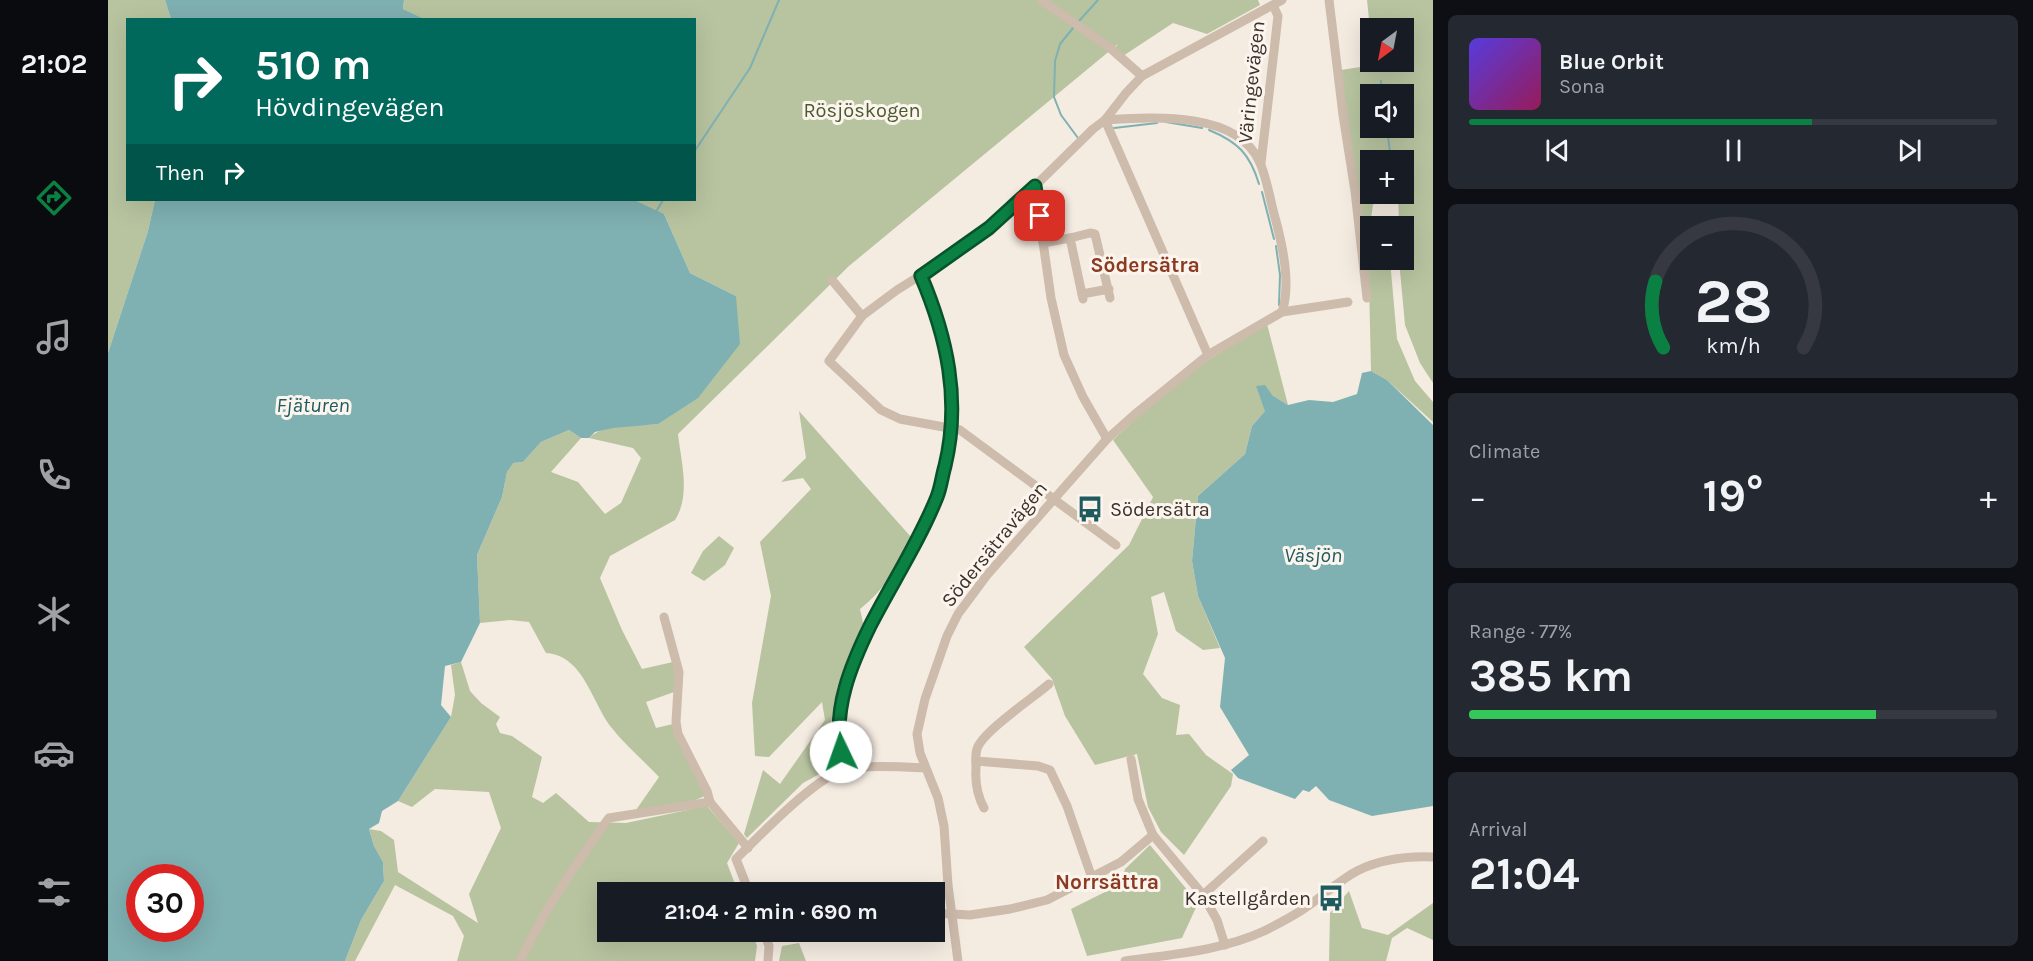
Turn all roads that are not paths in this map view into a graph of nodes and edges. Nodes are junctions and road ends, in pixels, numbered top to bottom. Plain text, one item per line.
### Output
1 (1041, 0) edge
2 (1329, 0) edge
3 (1277, 2) edge
4 (1142, 76) junction
5 (1105, 120) junction
6 (1261, 163) junction
7 (1035, 186) junction
8 (1070, 238) junction
9 (1043, 243) junction
10 (921, 276) junction
11 (832, 280) dead end
12 (1367, 298) dead end
13 (1348, 302) dead end
14 (1282, 312) junction
15 (862, 316) junction
16 (1208, 355) junction
17 (952, 428) junction
18 (1107, 439) junction
19 (1053, 498) junction
20 (1116, 545) dead end
21 (664, 616) dead end
22 (1049, 684) dead end
23 (1131, 759) dead end
24 (976, 761) junction
25 (925, 768) junction
26 (844, 770) junction
27 (710, 802) junction
28 (984, 808) dead end
29 (1153, 835) junction
30 (1263, 841) dead end
31 (748, 848) junction
32 (1433, 857) edge
33 (1092, 878) junction
34 (745, 882) edge
35 (1203, 895) junction
36 (945, 914) edge
37 (952, 914) junction
38 (768, 942) edge
39 (1225, 945) junction
40 (520, 961) edge
41 (768, 961) edge
42 (958, 961) edge
43 (1126, 961) edge

1 - 4 street
2 - 12 street
3 - 4 street
3 - 6 street, Väringevägen
4 - 5 street
5 - 6 street
5 - 7 street
5 - 16 street
6 - 14 street
7 - 9 street
7 - 10 street
8 - 8 street
8 - 9 street
9 - 18 street
10 - 15 street
10 - 17 street
11 - 15 street
13 - 14 street, Södersätravägen
14 - 16 street, Södersätravägen
15 - 17 street
16 - 18 street, Södersätravägen
17 - 19 street
17 - 26 street
18 - 19 street, Södersätravägen
19 - 20 street
19 - 25 street, Södersätravägen
21 - 27 street
22 - 24 street
23 - 29 street
24 - 28 street
24 - 33 street
25 - 26 street
25 - 37 street, Södersätravägen
26 - 31 street
27 - 31 street
27 - 40 street
29 - 33 street
29 - 35 street
30 - 35 street
31 - 34 street
32 - 39 street
33 - 37 street
35 - 39 street
36 - 37 street
37 - 42 street, Södersätravägen
38 - 41 street
39 - 43 street

